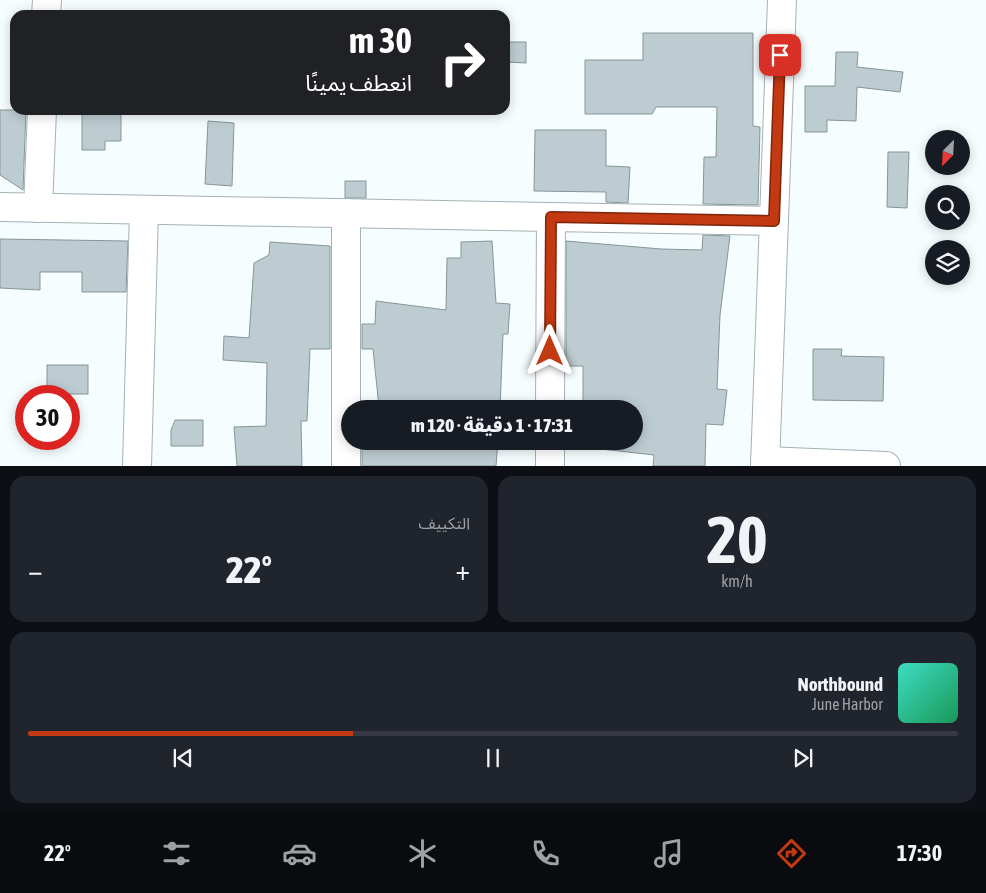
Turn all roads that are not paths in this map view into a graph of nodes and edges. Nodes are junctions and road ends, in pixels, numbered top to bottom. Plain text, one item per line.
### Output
1 (782, 0) edge
2 (42, 115) edge
3 (0, 207) edge
4 (38, 208) junction
5 (144, 210) junction
6 (346, 213) junction
7 (551, 217) junction
8 (774, 221) junction
9 (550, 400) edge
10 (550, 450) edge
11 (765, 463) edge
12 (137, 466) edge
13 (346, 466) edge
14 (550, 466) edge
15 (886, 466) edge

1 - 8 street
2 - 4 street
3 - 4 street
4 - 5 street
5 - 6 street
5 - 12 street
6 - 7 street
6 - 13 street
7 - 8 street
7 - 9 street
8 - 11 street
10 - 14 street
11 - 15 street

